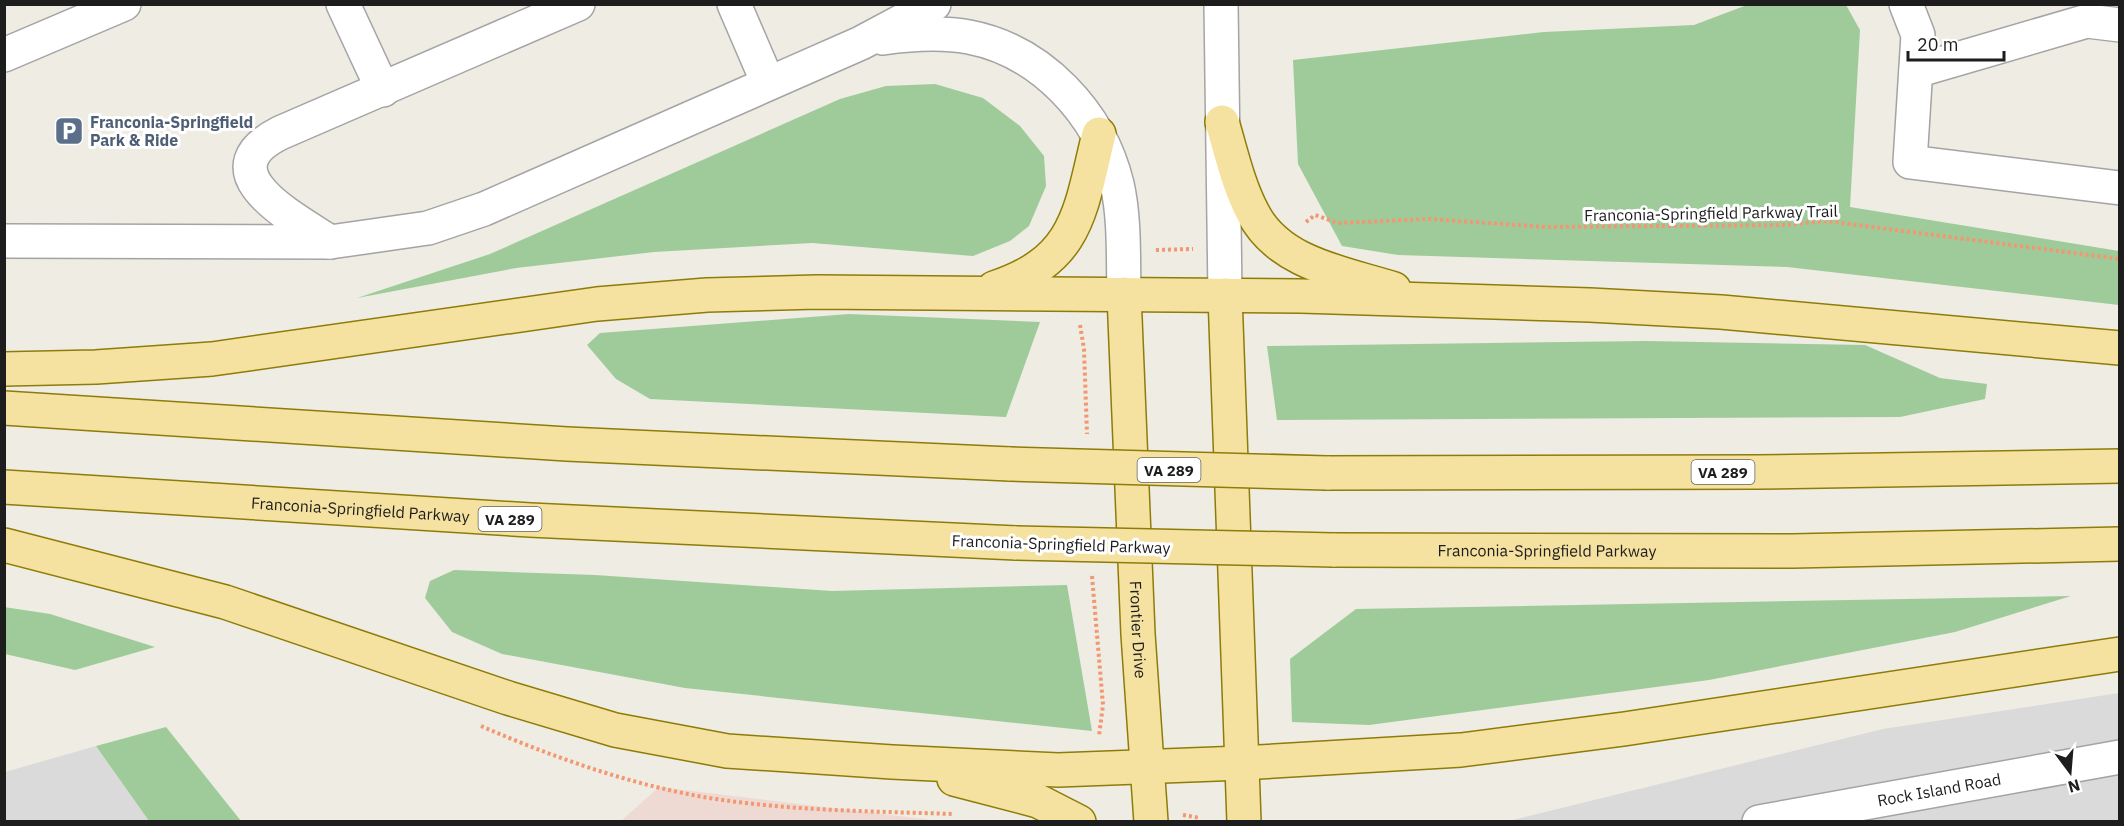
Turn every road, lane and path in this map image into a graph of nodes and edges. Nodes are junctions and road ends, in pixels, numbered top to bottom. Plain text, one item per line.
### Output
1 (124, 4) edge
2 (343, 4) edge
3 (578, 4) edge
4 (734, 4) edge
5 (934, 4) edge
6 (1221, 4) edge
7 (1906, 4) edge
8 (2120, 25) edge
9 (861, 43) junction
10 (4, 55) edge
11 (1916, 71) junction
12 (768, 83) junction
13 (383, 90) junction
14 (1222, 122) junction
15 (1099, 134) junction
16 (2120, 188) edge
17 (1306, 222) dead end
18 (4, 241) edge
19 (330, 242) junction
20 (2120, 259) edge
21 (981, 292) junction
22 (1124, 294) junction
23 (1226, 295) junction
24 (1430, 301) junction
25 (2120, 348) edge
26 (4, 369) edge
27 (4, 408) edge
28 (2120, 466) edge
29 (4, 487) edge
30 (2120, 544) edge
31 (4, 545) edge
32 (2120, 654) edge
33 (2120, 757) edge
34 (892, 762) junction
35 (1242, 763) junction
36 (1147, 766) junction
37 (1777, 819) edge
38 (1079, 822) edge
39 (1150, 822) edge
40 (1244, 822) edge

1 - 10 street
2 - 13 street
3 - 13 street
4 - 12 street
5 - 9 street
6 - 14 street
7 - 11 street
8 - 11 street
9 - 12 street
9 - 15 street
11 - 16 street
12 - 19 street
13 - 19 street
14 - 23 street
14 - 24 main road
15 - 21 main road
15 - 22 street
17 - 20 path, Franconia-Springfield Parkway Trail
18 - 19 street
21 - 22 main road
21 - 26 main road
22 - 23 main road
22 - 36 main road, Frontier Drive
23 - 24 main road
23 - 35 main road
24 - 25 main road
27 - 28 main road, VA 289, bridge
29 - 30 main road, Franconia-Springfield Parkway / VA 289, bridge
31 - 34 main road
32 - 35 main road
33 - 37 street, Rock Island Road
34 - 36 main road
34 - 38 main road
35 - 36 main road
35 - 40 main road
36 - 39 main road, Frontier Drive

